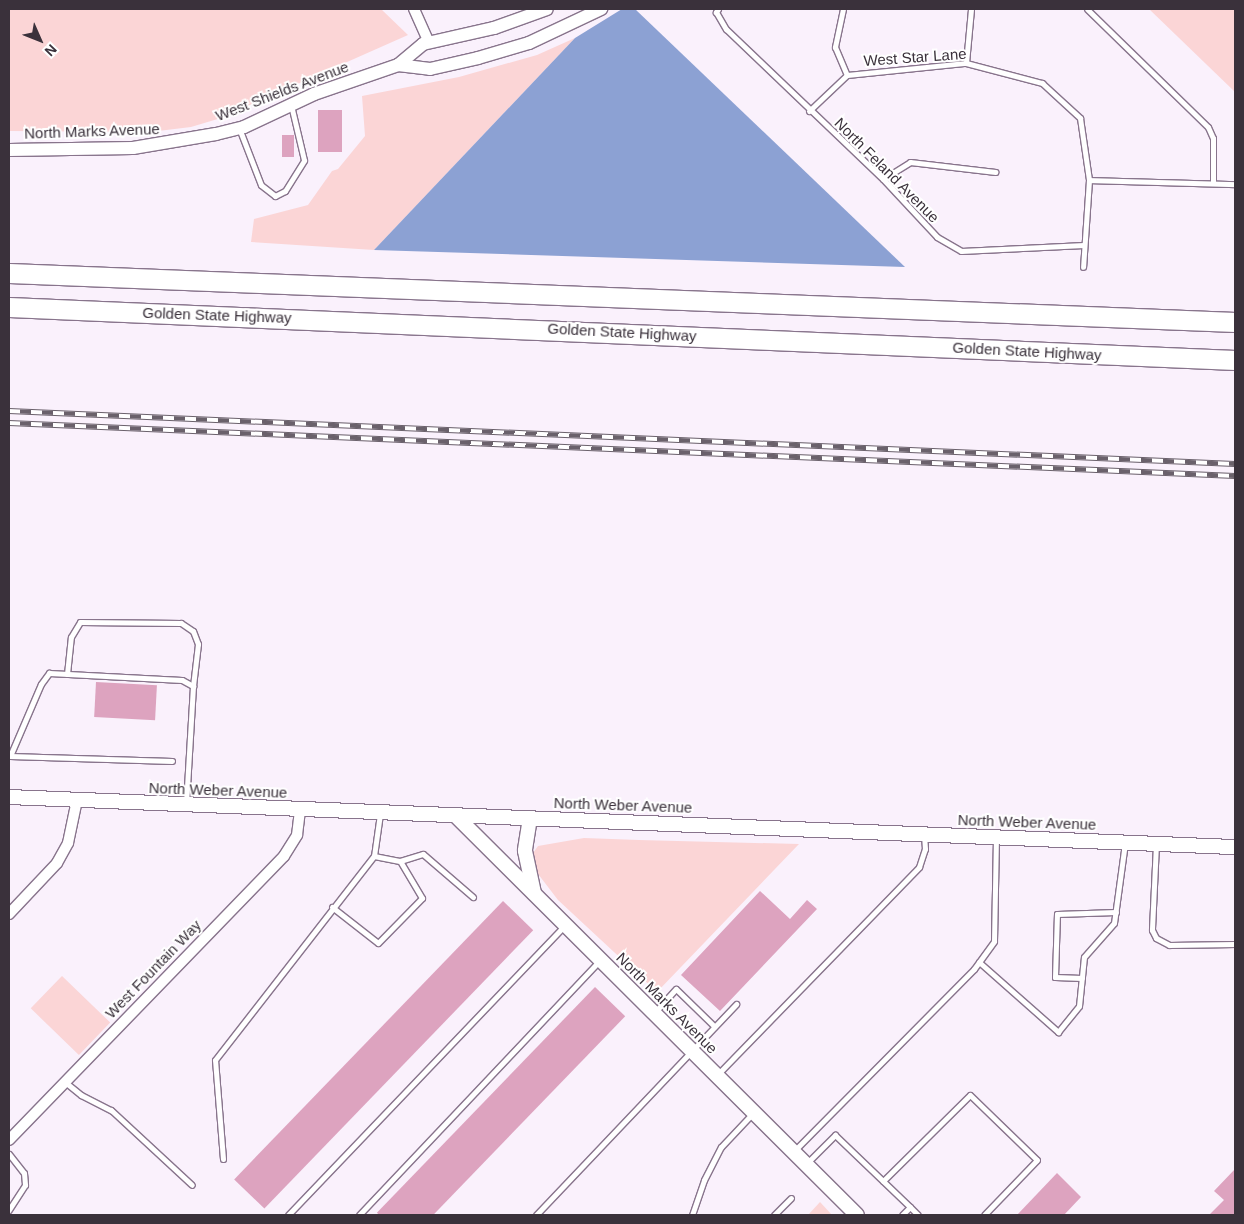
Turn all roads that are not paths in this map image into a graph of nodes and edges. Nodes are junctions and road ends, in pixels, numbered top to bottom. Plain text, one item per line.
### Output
1 (414, 9) edge
2 (547, 9) edge
3 (601, 9) edge
4 (843, 9) edge
5 (971, 9) edge
6 (1087, 9) edge
7 (717, 10) edge
8 (429, 43) junction
9 (966, 63) junction
10 (398, 65) junction
11 (847, 75) junction
12 (290, 105) junction
13 (809, 111) junction
14 (239, 128) junction
15 (176, 143) joint
16 (9, 150) edge
17 (995, 172) dead end
18 (883, 179) junction
19 (1089, 180) junction
20 (1213, 182) junction
21 (1235, 184) edge
22 (1084, 245) junction
23 (1083, 267) dead end
24 (9, 273) edge
25 (9, 307) edge
26 (1235, 322) edge
27 (1235, 360) edge
28 (67, 674) junction
29 (193, 686) junction
30 (172, 761) dead end
31 (9, 797) edge
32 (77, 800) junction
33 (186, 805) junction
34 (300, 810) junction
35 (380, 813) junction
36 (454, 815) junction
37 (530, 818) junction
38 (924, 834) junction
39 (996, 837) junction
40 (1124, 842) junction
41 (1156, 843) junction
42 (1235, 846) edge
43 (374, 856) junction
44 (400, 860) junction
45 (534, 894) junction
46 (473, 897) dead end
47 (332, 907) junction
48 (1116, 912) junction
49 (9, 914) edge
50 (565, 925) junction
51 (1235, 944) edge
52 (600, 960) junction
53 (979, 962) junction
54 (1082, 978) junction
55 (736, 1004) dead end
56 (654, 1013) junction
57 (714, 1026) junction
58 (691, 1050) junction
59 (716, 1076) junction
60 (65, 1082) junction
61 (754, 1113) junction
62 (9, 1140) edge
63 (793, 1152) junction
64 (9, 1154) edge
65 (223, 1159) dead end
66 (806, 1165) junction
67 (883, 1181) junction
68 (192, 1185) dead end
69 (790, 1198) dead end
70 (910, 1207) junction
71 (9, 1210) edge
72 (288, 1215) edge
73 (359, 1215) edge
74 (536, 1215) edge
75 (692, 1215) edge
76 (774, 1215) edge
77 (857, 1215) edge
78 (902, 1215) edge
79 (918, 1215) edge
80 (984, 1215) edge

1 - 8 street
2 - 8 street, West Shields Avenue
3 - 10 street, West Shields Avenue
4 - 11 lane
5 - 9 lane
6 - 20 lane
7 - 13 lane, North Feland Avenue
8 - 10 street, West Shields Avenue
9 - 11 lane, West Star Lane
9 - 19 lane, West Star Lane
10 - 12 street, West Shields Avenue
11 - 13 lane, West Star Lane
12 - 14 street, West Shields Avenue
12 - 14 lane
13 - 18 lane, North Feland Avenue
14 - 15 street, West Shields Avenue
15 - 16 street, North Marks Avenue
17 - 18 lane
18 - 22 lane, North Feland Avenue
19 - 20 lane
19 - 22 lane, West Star Lane
20 - 21 lane
22 - 23 lane, West Star Lane
24 - 26 highway
25 - 27 highway, Golden State Highway
28 - 29 lane
28 - 29 lane
28 - 30 lane
29 - 33 lane
31 - 32 main road, North Weber Avenue
32 - 33 main road, North Weber Avenue
32 - 49 street
33 - 34 main road, North Weber Avenue
34 - 35 main road, North Weber Avenue
34 - 60 street, West Fountain Way
35 - 36 main road, North Weber Avenue
35 - 43 lane
36 - 37 main road, North Weber Avenue
36 - 45 main road, North Marks Avenue
37 - 38 main road, North Weber Avenue
37 - 45 main road
38 - 39 main road, North Weber Avenue
38 - 59 lane
39 - 40 main road, North Weber Avenue
39 - 53 lane
40 - 41 main road, North Weber Avenue
40 - 48 lane
41 - 42 main road, North Weber Avenue
41 - 51 lane
43 - 44 lane
43 - 47 lane
44 - 46 lane
44 - 47 lane
45 - 50 main road, North Marks Avenue
47 - 65 lane
48 - 54 lane
48 - 54 lane
50 - 52 main road, North Marks Avenue
50 - 72 lane
52 - 56 main road, North Marks Avenue
52 - 73 lane
53 - 54 lane
53 - 63 lane
55 - 57 lane
56 - 57 lane
56 - 58 main road, North Marks Avenue
57 - 58 lane
58 - 59 main road, North Marks Avenue
58 - 74 lane
59 - 61 main road, North Marks Avenue
60 - 62 street, West Fountain Way
60 - 68 lane
61 - 63 main road, North Marks Avenue
61 - 75 lane
63 - 66 main road, North Marks Avenue
64 - 71 lane
66 - 67 lane
66 - 77 main road, North Marks Avenue
67 - 70 lane
67 - 80 lane
69 - 76 lane
70 - 78 lane
70 - 79 lane

